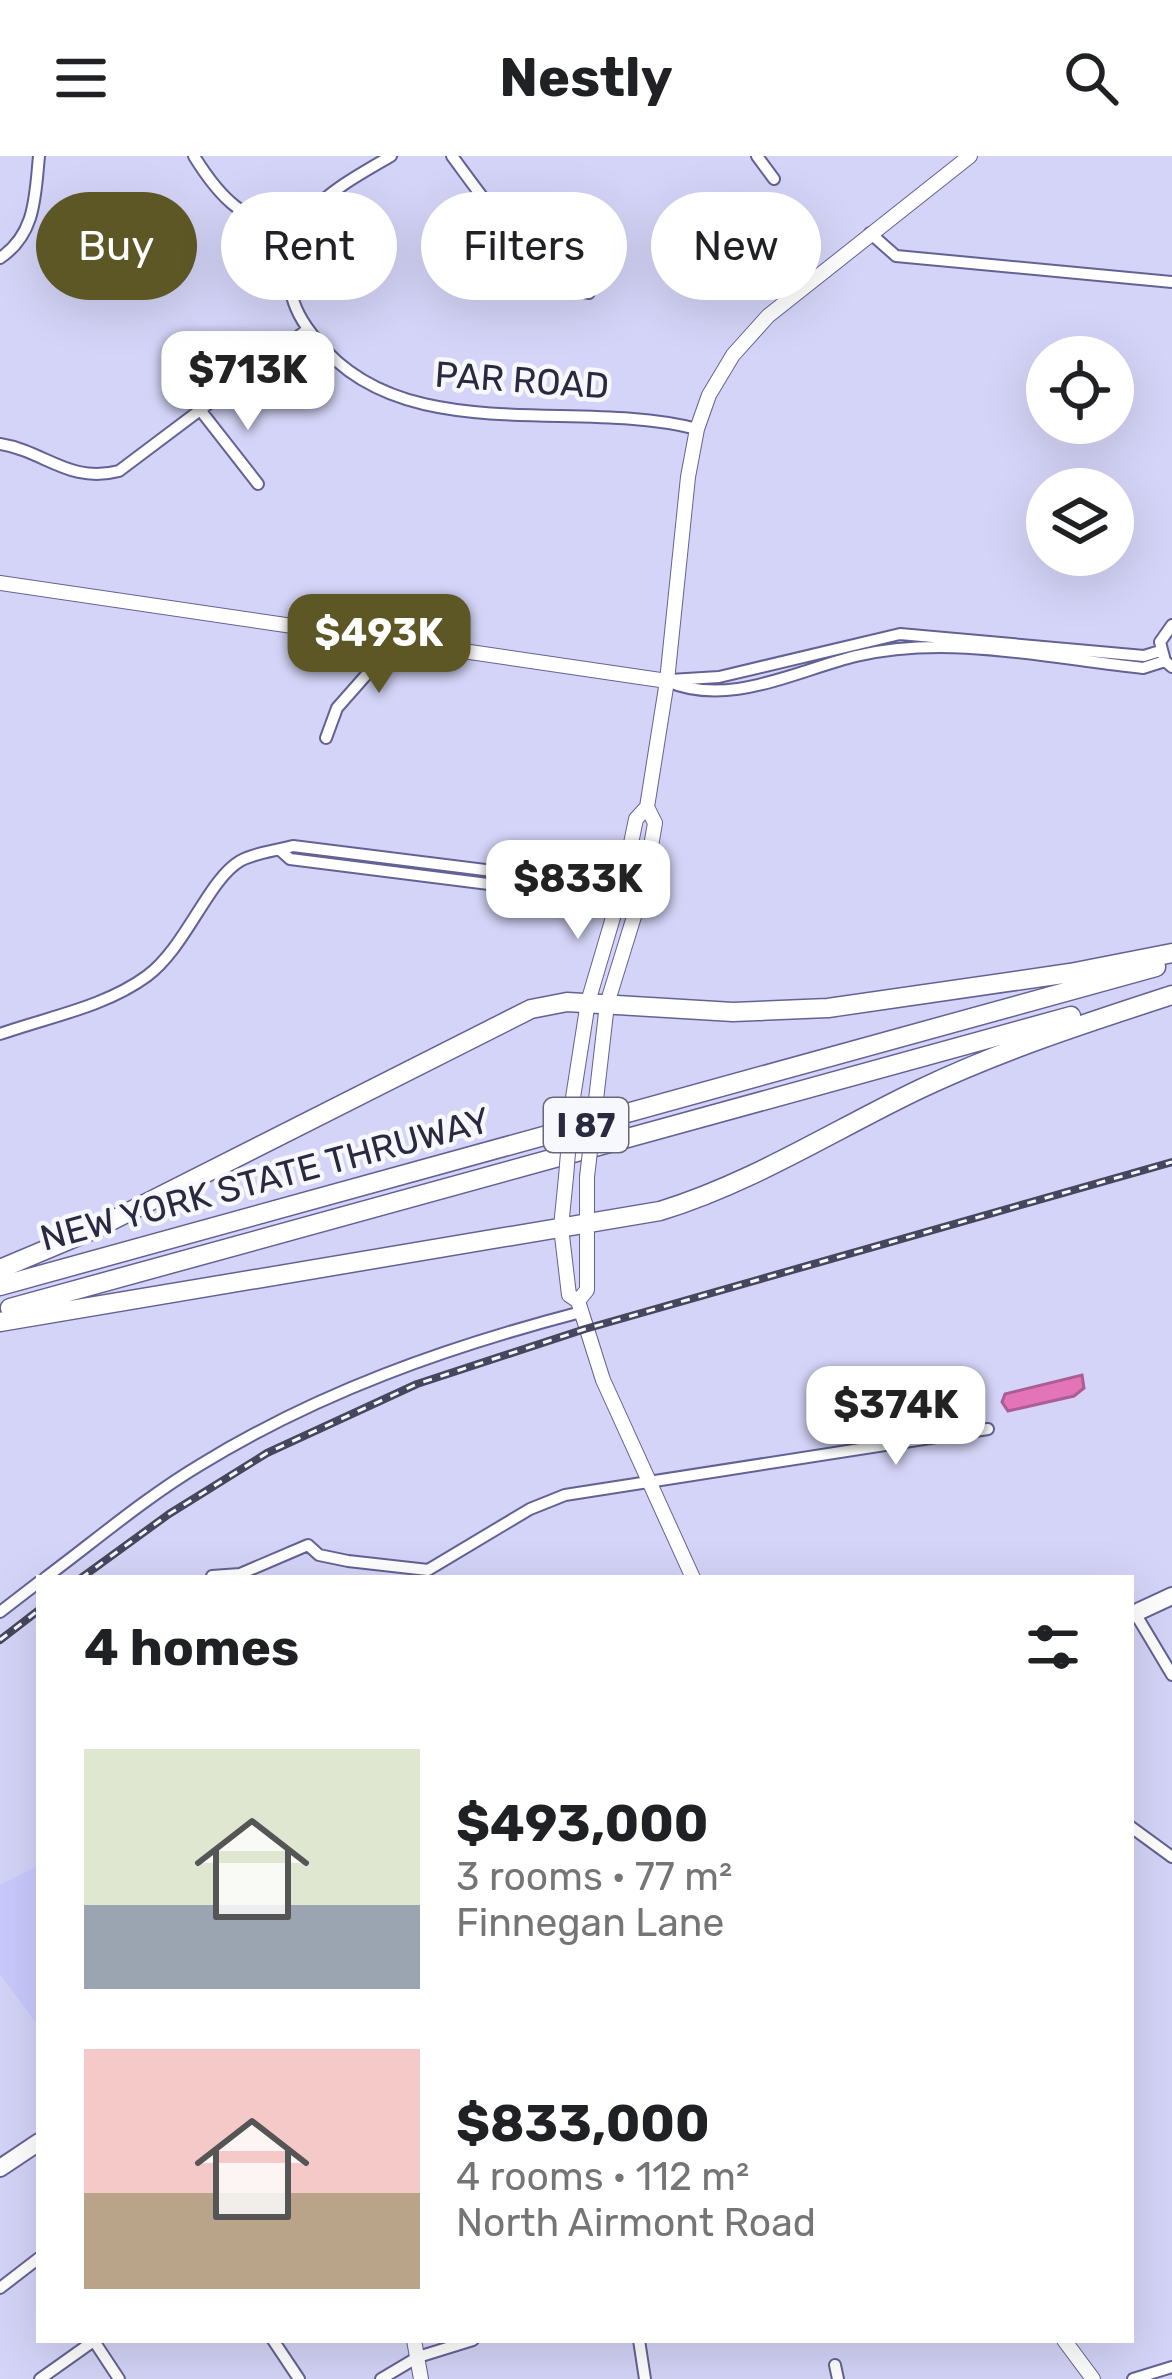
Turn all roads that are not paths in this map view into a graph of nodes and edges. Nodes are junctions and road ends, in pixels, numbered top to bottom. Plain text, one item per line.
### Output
1 (39, 156) edge
2 (194, 156) edge
3 (391, 156) edge
4 (452, 156) edge
5 (757, 156) edge
6 (970, 156) edge
7 (774, 179) dead end
8 (333, 192) edge
9 (479, 192) edge
10 (221, 196) edge
11 (870, 233) junction
12 (0, 258) edge
13 (1172, 282) edge
14 (293, 300) edge
15 (308, 329) junction
16 (201, 411) junction
17 (697, 429) junction
18 (0, 444) edge
19 (258, 484) dead end
20 (0, 583) edge
21 (1172, 626) edge
22 (374, 637) junction
23 (1166, 660) edge
24 (667, 681) junction
25 (326, 738) dead end
26 (647, 807) junction
27 (614, 894) junction
28 (638, 903) junction
29 (1172, 953) edge
30 (1172, 963) edge
31 (1172, 991) edge
32 (597, 1003) junction
33 (0, 1034) edge
34 (586, 1225) junction
35 (561, 1227) junction
36 (0, 1269) edge
37 (0, 1286) edge
38 (580, 1306) junction
39 (0, 1311) edge
40 (0, 1322) edge
41 (988, 1429) dead end
42 (649, 1482) junction
43 (49, 1575) edge
44 (226, 1575) edge
45 (692, 1575) edge
46 (36, 1585) edge
47 (1172, 1595) edge
48 (0, 1612) edge
49 (1134, 1614) edge
50 (1134, 1616) edge
51 (1172, 1676) edge
52 (1134, 1829) edge
53 (1172, 1857) edge
54 (36, 2144) edge
55 (0, 2168) edge
56 (36, 2260) edge
57 (0, 2288) edge
58 (91, 2343) edge
59 (95, 2343) edge
60 (275, 2343) edge
61 (415, 2343) edge
62 (463, 2343) edge
63 (639, 2343) edge
64 (1066, 2343) edge
65 (418, 2357) junction
66 (835, 2366) dead end
67 (1172, 2366) edge
68 (40, 2379) edge
69 (119, 2379) edge
70 (299, 2379) edge
71 (381, 2379) edge
72 (422, 2379) edge
73 (645, 2379) edge
74 (838, 2379) edge
75 (1093, 2379) edge
76 (1133, 2379) edge

1 - 12 street
2 - 10 street
3 - 8 street
4 - 9 street
5 - 7 street
6 - 11 street
11 - 13 street
11 - 17 street
14 - 15 street, PAR ROAD
15 - 16 street
15 - 17 street, PAR ROAD
16 - 18 street
16 - 19 street
17 - 24 street
20 - 22 street
21 - 23 street
22 - 24 street
22 - 25 street
23 - 24 street
24 - 26 street
26 - 27 street
26 - 28 street
27 - 28 street
27 - 32 street
27 - 33 street
28 - 32 street
29 - 32 highway
30 - 37 highway, NEW YORK STATE THRUWAY / I 87
31 - 34 highway
31 - 39 highway, NEW YORK STATE THRUWAY / I 87
32 - 34 street, bridge
32 - 35 street, bridge
32 - 36 highway
34 - 35 highway
34 - 38 street
35 - 38 street
35 - 40 highway
38 - 42 street
38 - 43 street
41 - 42 street
42 - 44 street
42 - 45 street
46 - 48 street
47 - 49 main road
50 - 51 street
52 - 53 street
54 - 55 main road
56 - 57 street
58 - 68 street
59 - 69 street
60 - 70 street
61 - 65 street
62 - 65 street
63 - 73 street
64 - 75 street
65 - 71 street
65 - 72 street
66 - 74 street
67 - 76 street

